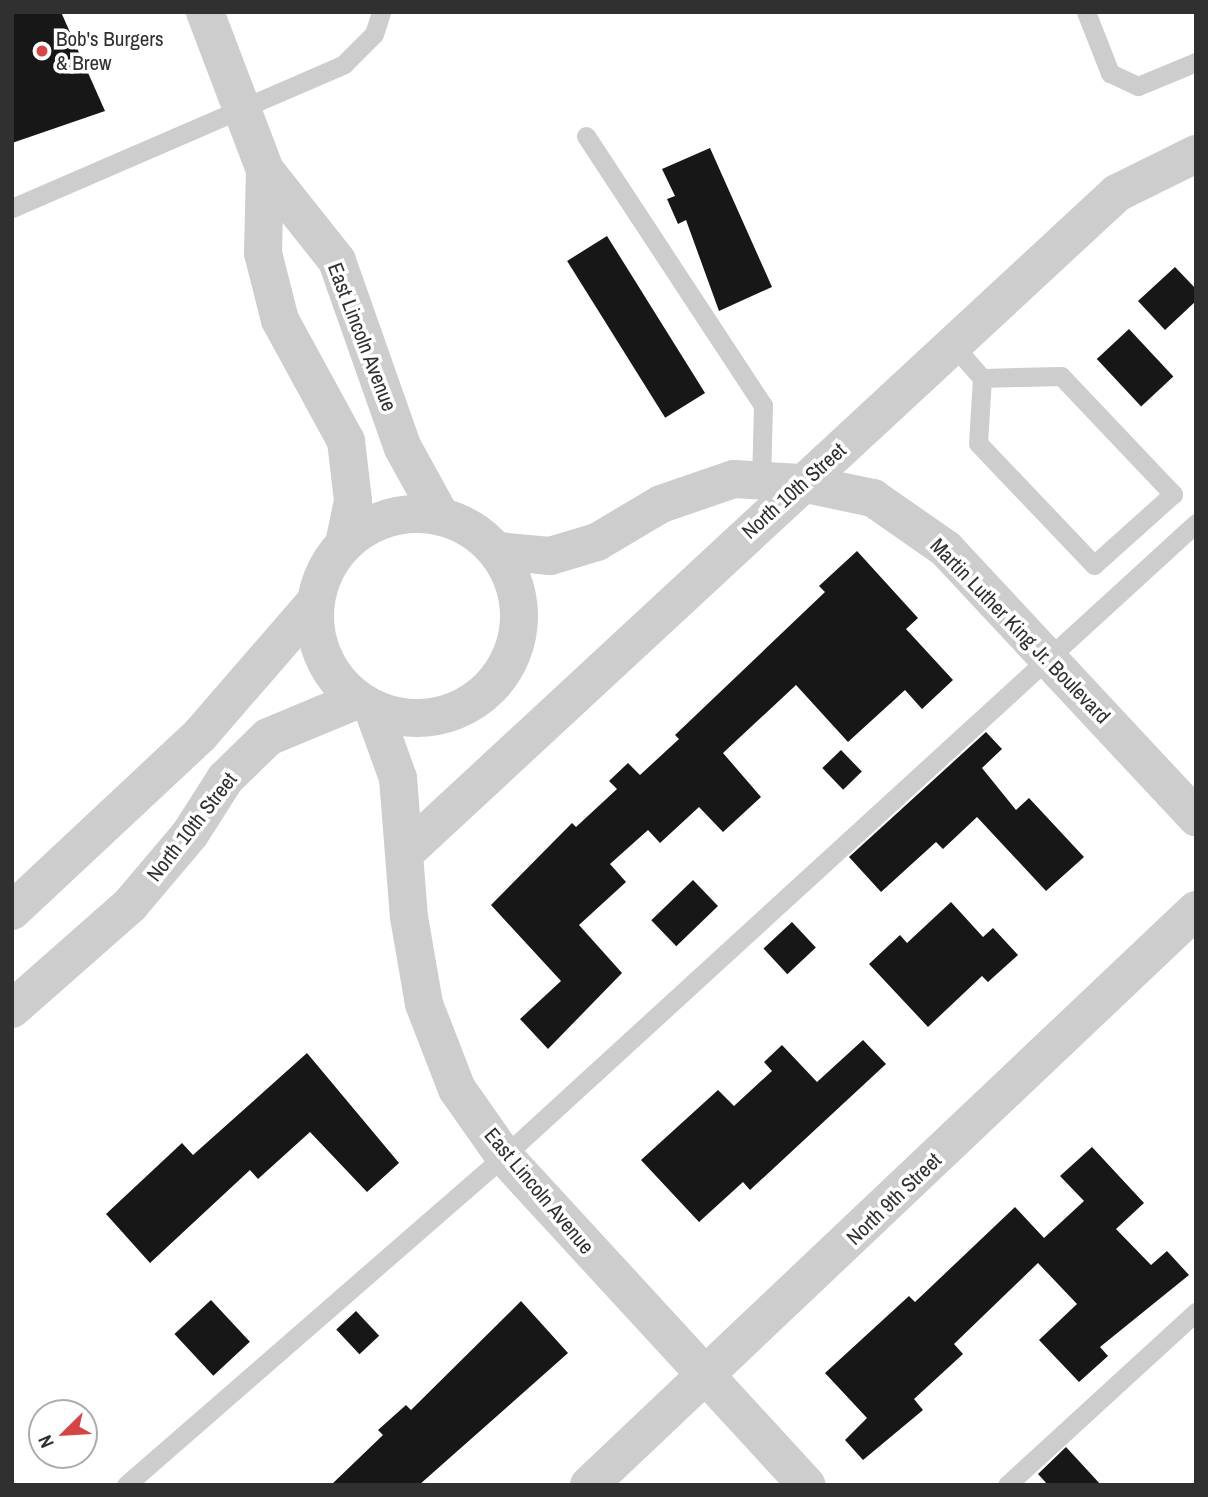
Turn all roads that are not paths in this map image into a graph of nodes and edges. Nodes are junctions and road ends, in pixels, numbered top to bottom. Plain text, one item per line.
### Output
1 (205, 12) edge
2 (382, 12) edge
3 (1086, 12) edge
4 (1196, 62) edge
5 (241, 108) junction
6 (586, 136) dead end
7 (1196, 154) edge
8 (265, 170) junction
9 (12, 208) edge
10 (953, 345) junction
11 (982, 379) junction
12 (761, 480) junction
13 (801, 483) junction
14 (440, 515) junction
15 (1196, 523) edge
16 (344, 544) junction
17 (498, 551) junction
18 (316, 601) junction
19 (1051, 659) junction
20 (365, 705) junction
21 (1196, 817) edge
22 (408, 850) junction
23 (1196, 910) edge
24 (12, 911) edge
25 (12, 1009) edge
26 (504, 1156) junction
27 (1196, 1312) edge
28 (705, 1379) junction
29 (126, 1485) edge
30 (589, 1485) edge
31 (807, 1485) edge
32 (1007, 1485) edge

1 - 5 street, East Lincoln Avenue
2 - 5 lane
3 - 4 lane
5 - 8 street, East Lincoln Avenue
5 - 9 lane
6 - 12 lane
7 - 10 street, North 10th Street
8 - 14 street, East Lincoln Avenue
8 - 16 street, East Lincoln Avenue
10 - 11 lane
10 - 13 street, North 10th Street
11 - 11 lane
12 - 13 street, Martin Luther King Jr. Boulevard
12 - 17 street, Martin Luther King Jr. Boulevard
13 - 19 street, Martin Luther King Jr. Boulevard
13 - 22 street, North 10th Street
14 - 16 street
14 - 17 street
15 - 19 lane
16 - 18 street
17 - 20 street
18 - 20 street
18 - 24 street
19 - 21 street, Martin Luther King Jr. Boulevard
19 - 26 lane
20 - 22 street, East Lincoln Avenue
20 - 25 street, North 10th Street
22 - 26 street, East Lincoln Avenue
23 - 28 street, North 9th Street
26 - 28 street, East Lincoln Avenue
26 - 29 lane
27 - 32 lane
28 - 30 street, North 9th Street
28 - 31 street, East Lincoln Avenue

